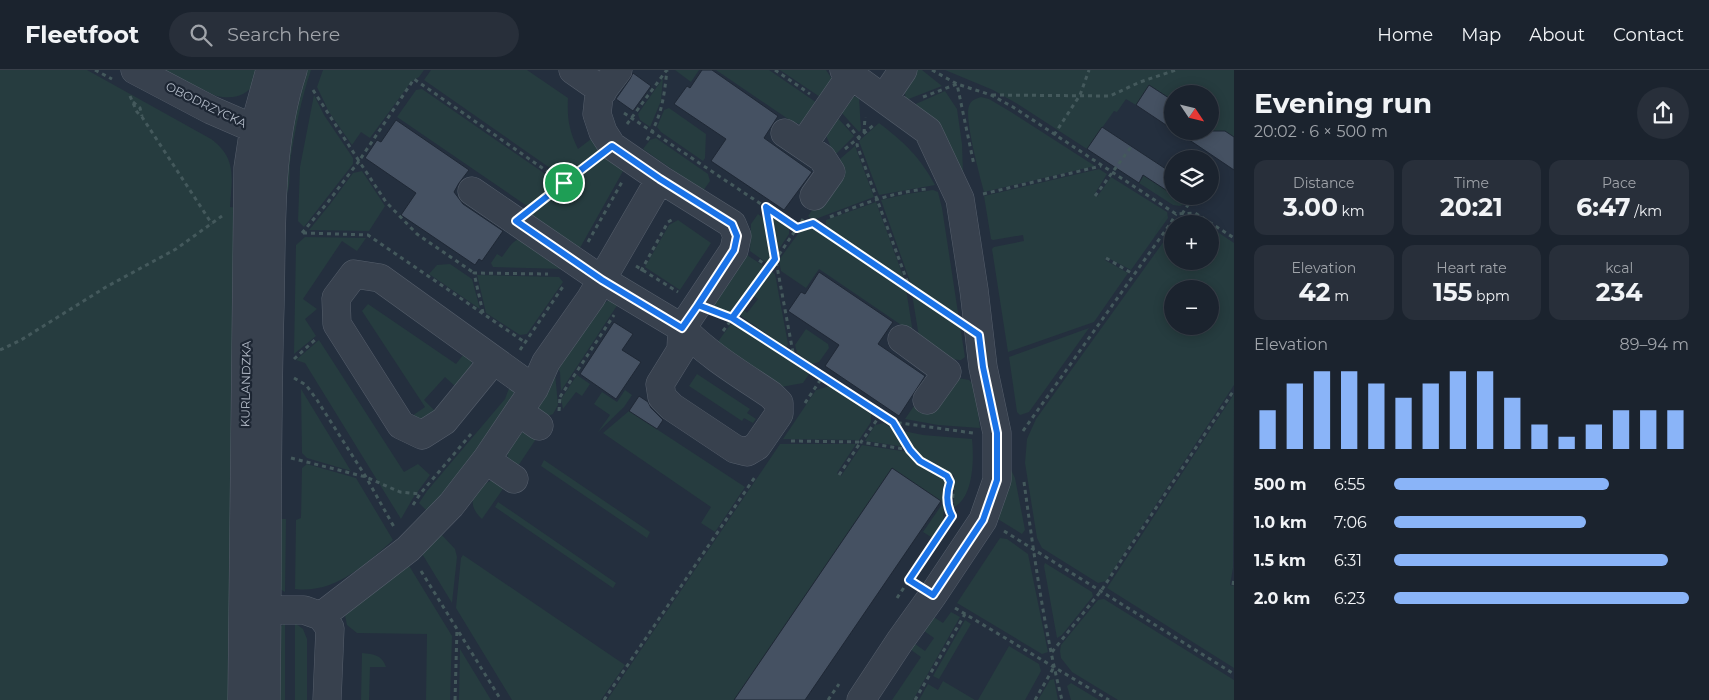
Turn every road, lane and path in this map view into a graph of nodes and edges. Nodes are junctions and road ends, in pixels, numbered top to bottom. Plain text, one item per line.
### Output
1 (135, 70) edge
2 (270, 70) edge
3 (573, 70) edge
4 (666, 70) edge
5 (904, 70) edge
6 (932, 70) edge
7 (1089, 70) edge
8 (1176, 70) edge
9 (848, 72) edge
10 (302, 78) edge
11 (607, 85) edge
12 (1080, 94) junction
13 (991, 95) junction
14 (884, 98) junction
15 (142, 117) dead end
16 (632, 118) junction
17 (266, 133) junction
18 (1054, 134) junction
19 (612, 146) junction
20 (1131, 146) dead end
21 (359, 161) junction
22 (1102, 166) junction
23 (1113, 172) junction
24 (660, 179) junction
25 (564, 183) junction
26 (472, 191) dead end
27 (968, 191) junction
28 (1095, 196) dead end
29 (811, 205) joint
30 (1188, 205) edge
31 (766, 207) junction
32 (226, 213) dead end
33 (1176, 214) junction
34 (1181, 215) junction
35 (1198, 215) edge
36 (516, 221) junction
37 (813, 223) junction
38 (212, 224) junction
39 (797, 228) junction
40 (1219, 228) edge
41 (297, 233) dead end
42 (1234, 238) edge
43 (588, 242) dead end
44 (748, 253) dead end
45 (616, 256) junction
46 (1106, 258) dead end
47 (775, 259) junction
48 (770, 268) junction
49 (474, 273) dead end
50 (1133, 274) junction
51 (602, 280) junction
52 (698, 305) junction
53 (732, 318) junction
54 (682, 328) junction
55 (979, 335) junction
56 (902, 339) dead end
57 (0, 350) edge
58 (708, 352) junction
59 (794, 358) junction
60 (493, 361) junction
61 (983, 367) junction
62 (947, 372) junction
63 (823, 376) junction
64 (534, 389) junction
65 (1234, 390) edge
66 (927, 400) dead end
67 (801, 409) dead end
68 (881, 414) junction
69 (893, 422) junction
70 (1008, 434) junction
71 (788, 441) dead end
72 (861, 442) junction
73 (910, 450) junction
74 (290, 457) dead end
75 (486, 460) junction
76 (758, 473) dead end
77 (839, 474) dead end
78 (1023, 477) dead end
79 (514, 479) dead end
80 (420, 494) dead end
81 (983, 520) junction
82 (1033, 548) junction
83 (1234, 578) edge
84 (909, 580) junction
85 (1233, 585) edge
86 (1101, 591) junction
87 (933, 595) junction
88 (893, 604) dead end
89 (255, 610) junction
90 (965, 614) junction
91 (321, 616) junction
92 (457, 627) dead end
93 (1052, 652) junction
94 (1054, 667) junction
95 (1234, 674) edge
96 (844, 676) dead end
97 (242, 700) edge
98 (266, 700) edge
99 (327, 700) edge
100 (455, 700) edge
101 (604, 700) edge
102 (828, 700) edge
103 (861, 700) edge
104 (916, 700) edge
105 (1035, 700) edge
106 (1062, 700) edge
107 (1109, 700) edge

1 - 17 street, OBODRZYCKA
2 - 17 street, KURLANDZKA
3 - 11 street
4 - 16 path
5 - 14 street
6 - 13 path
7 - 12 path
8 - 12 path
9 - 14 street
9 - 29 street
10 - 17 street, KURLANDZKA
10 - 21 path
11 - 16 path
11 - 19 street
12 - 13 path
12 - 18 path
13 - 18 path
14 - 27 street
15 - 38 path
16 - 19 path
16 - 31 path
17 - 89 street, KURLANDZKA
18 - 22 path
19 - 24 street
19 - 25 path
20 - 23 path
21 - 25 path
21 - 41 path
21 - 49 path
22 - 23 path
22 - 27 path
23 - 28 path
23 - 33 path
24 - 45 street
24 - 52 street
25 - 36 path
26 - 36 street
27 - 37 path
27 - 55 street
29 - 39 path
30 - 34 path
31 - 39 path
31 - 47 path
32 - 38 path
33 - 34 path
33 - 50 path
34 - 35 path
36 - 51 street
37 - 39 path
37 - 55 path
38 - 57 path
39 - 47 path
40 - 42 path
43 - 45 path
44 - 48 path
45 - 51 street
45 - 52 path
46 - 50 path
47 - 48 path
47 - 59 path
48 - 53 path
50 - 70 path
51 - 54 street
51 - 64 street
52 - 53 path
52 - 54 street
53 - 58 path
53 - 59 path
54 - 58 street
54 - 58 street
55 - 61 street
56 - 62 street
59 - 63 path
60 - 60 street
60 - 64 street
61 - 62 street
61 - 70 street
62 - 66 street
63 - 67 path
63 - 68 path
64 - 75 street
65 - 86 path
68 - 69 path
68 - 72 path
69 - 70 path
69 - 73 path
70 - 81 street
71 - 72 path
72 - 73 path
72 - 77 path
73 - 84 path
74 - 80 path
75 - 79 street
75 - 91 street
76 - 101 path
78 - 82 path
81 - 82 path
81 - 87 street
82 - 86 path
82 - 93 path
83 - 85 path
84 - 87 path
84 - 88 path
86 - 93 path
86 - 95 path
87 - 90 path
87 - 103 street
89 - 91 street
89 - 97 street, KURLANDZKA
89 - 98 street, KURLANDZKA
90 - 94 path
90 - 104 path
91 - 99 street
92 - 100 path
93 - 94 path
94 - 105 path
94 - 106 path
94 - 107 path
96 - 102 path

